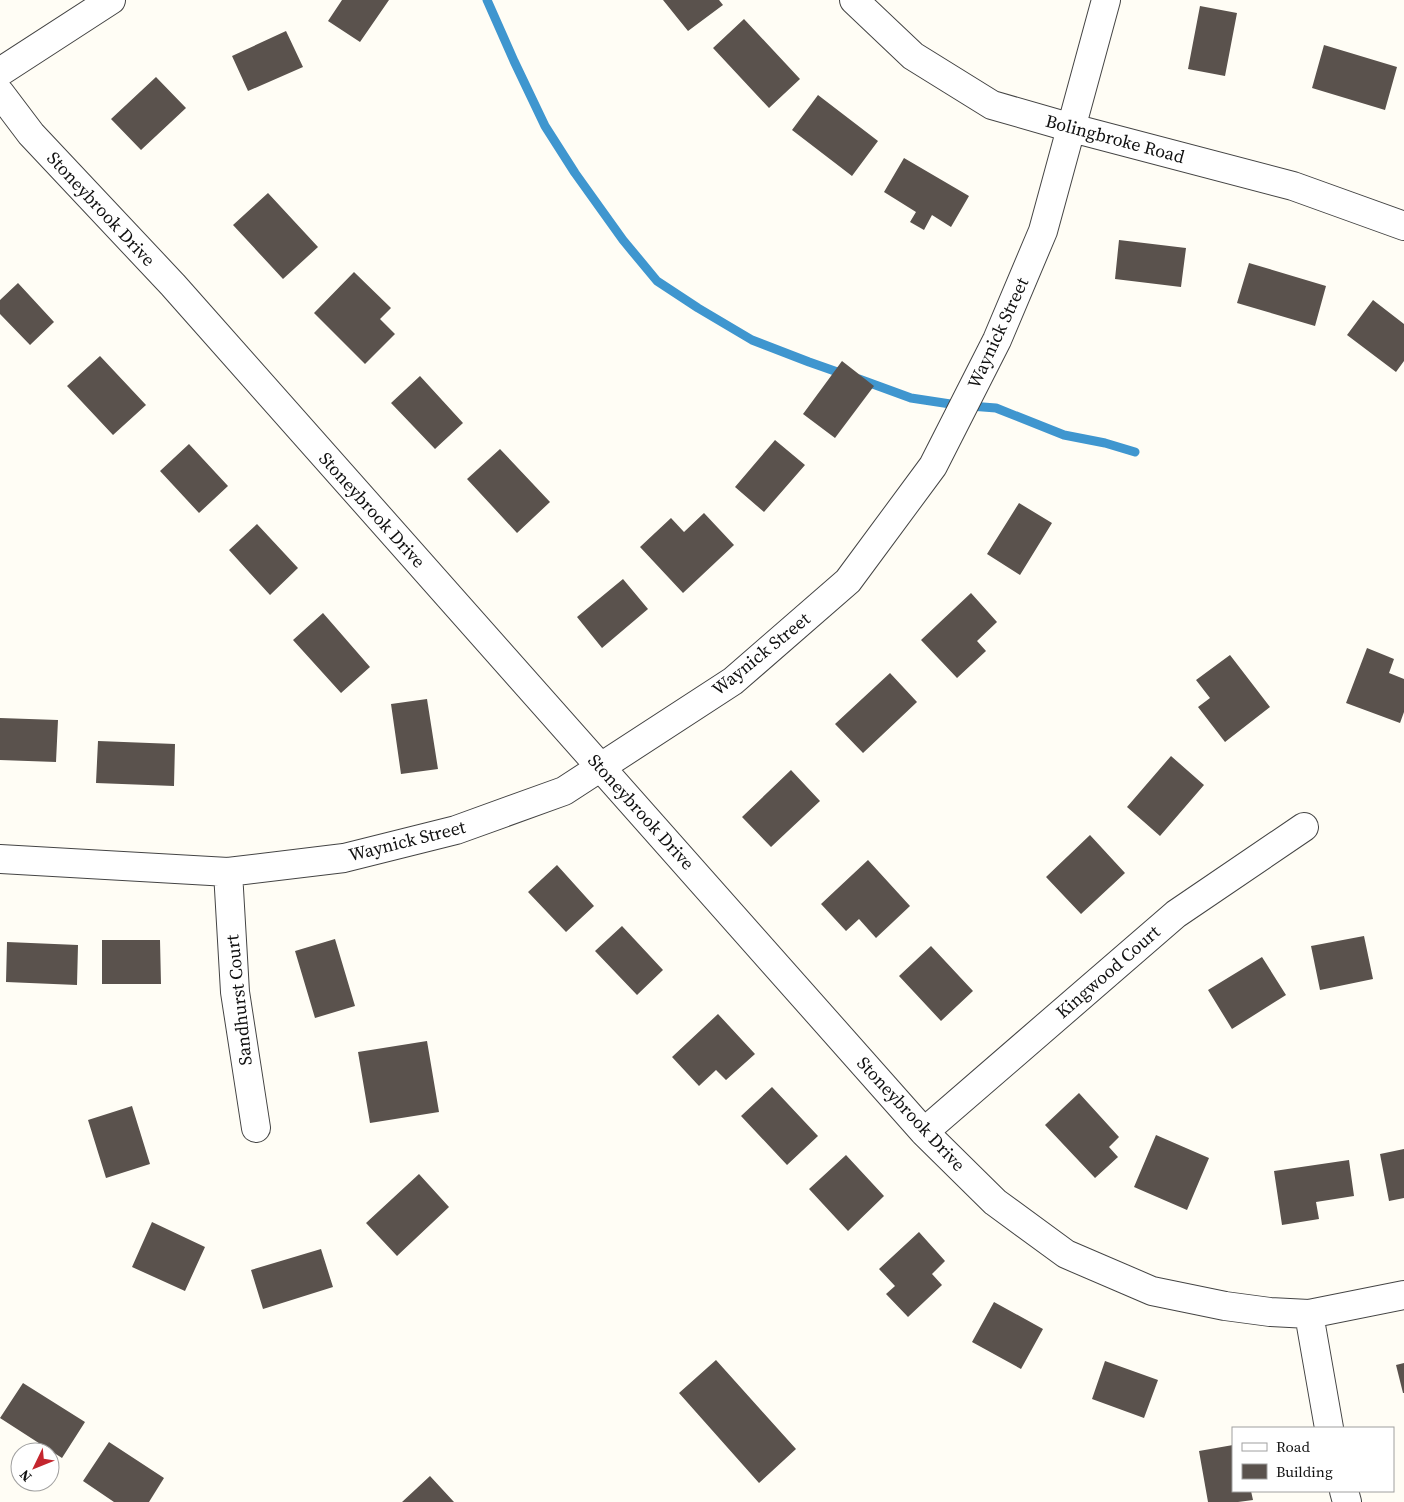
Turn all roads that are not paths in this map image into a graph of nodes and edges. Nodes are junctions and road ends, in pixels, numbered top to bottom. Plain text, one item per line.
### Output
1 (111, 0) edge
2 (854, 0) edge
3 (1106, 0) edge
4 (0, 72) edge
5 (0, 93) edge
6 (1072, 128) junction
7 (1404, 226) edge
8 (601, 767) junction
9 (1304, 828) dead end
10 (0, 859) edge
11 (228, 872) junction
12 (256, 1128) dead end
13 (924, 1132) junction
14 (1404, 1296) edge
15 (1309, 1314) junction
16 (1329, 1427) edge

1 - 4 street
2 - 6 street, Bolingbroke Road
3 - 6 street, Waynick Street
5 - 8 street, Stoneybrook Drive
6 - 7 street, Bolingbroke Road
6 - 8 street, Waynick Street
8 - 11 street, Waynick Street
8 - 13 street, Stoneybrook Drive
9 - 13 street, Kingwood Court
10 - 11 street, Waynick Street
11 - 12 street, Sandhurst Court
13 - 15 street, Stoneybrook Drive
14 - 15 street, Stoneybrook Drive
15 - 16 street

